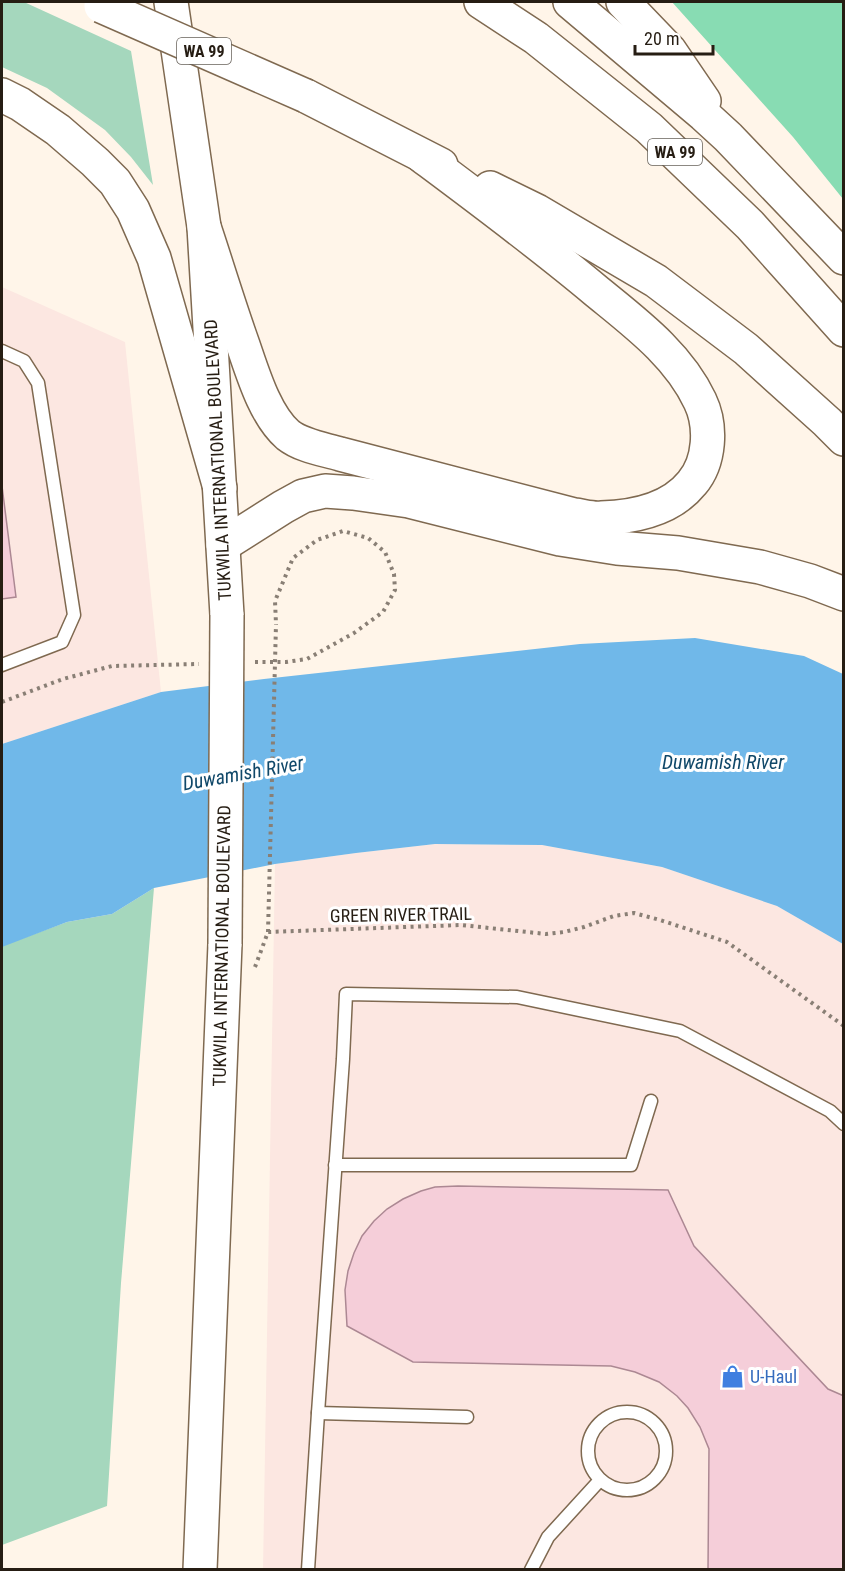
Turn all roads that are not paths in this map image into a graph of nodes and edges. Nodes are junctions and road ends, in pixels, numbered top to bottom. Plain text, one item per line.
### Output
1 (171, 2) edge
2 (481, 2) edge
3 (570, 2) edge
4 (624, 2) edge
5 (97, 4) edge
6 (2, 95) edge
7 (728, 137) junction
8 (422, 156) junction
9 (204, 227) junction
10 (843, 258) edge
11 (843, 330) edge
12 (2, 351) edge
13 (843, 439) edge
14 (220, 488) junction
15 (223, 545) junction
16 (843, 594) edge
17 (2, 665) edge
18 (651, 1101) dead end
19 (843, 1124) edge
20 (335, 1165) junction
21 (318, 1413) junction
22 (467, 1417) dead end
23 (600, 1480) junction
24 (200, 1569) edge
25 (308, 1569) edge
26 (531, 1569) edge

1 - 9 main road, TUKWILA INTERNATIONAL BOULEVARD
2 - 11 main road, WA 99
3 - 7 main road
4 - 7 main road
5 - 8 main road, WA 99, bridge
6 - 14 main road
7 - 10 main road
8 - 9 main road
8 - 13 main road, WA 99
9 - 14 main road, TUKWILA INTERNATIONAL BOULEVARD
12 - 17 lane
14 - 15 main road, TUKWILA INTERNATIONAL BOULEVARD
15 - 16 main road
15 - 24 main road, TUKWILA INTERNATIONAL BOULEVARD, bridge
18 - 20 lane
19 - 20 lane
20 - 21 lane
21 - 22 lane
21 - 25 lane
23 - 23 lane
23 - 26 lane

